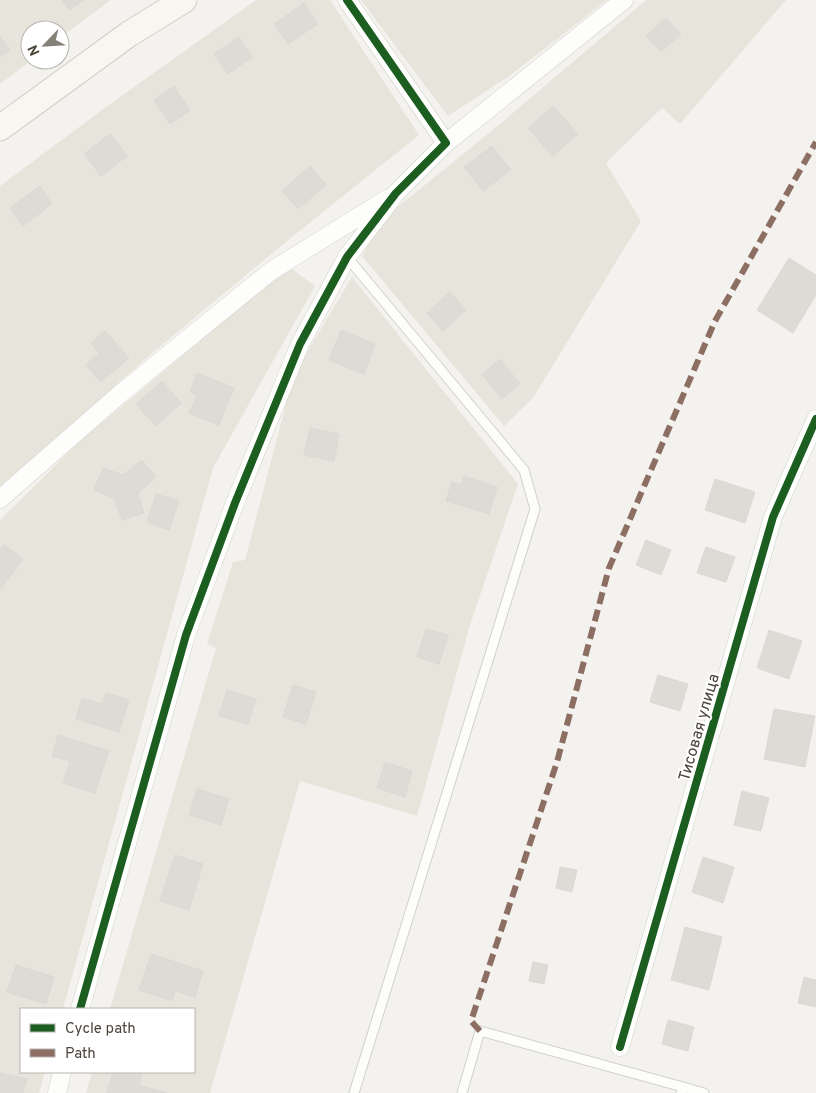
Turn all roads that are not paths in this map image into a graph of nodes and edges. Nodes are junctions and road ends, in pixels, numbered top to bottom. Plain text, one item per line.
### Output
1 (184, 0) edge
2 (347, 0) edge
3 (624, 0) edge
4 (0, 128) edge
5 (446, 143) junction
6 (396, 193) junction
7 (347, 257) junction
8 (816, 419) edge
9 (0, 499) edge
10 (80, 1008) edge
11 (620, 1047) dead end
12 (62, 1073) edge
13 (682, 1090) edge
14 (56, 1093) edge
15 (354, 1093) edge
16 (462, 1093) edge
17 (704, 1093) edge

1 - 4 street
2 - 5 street
3 - 5 street
5 - 6 street
6 - 7 street
6 - 9 street
7 - 10 street
7 - 15 lane
8 - 11 street, Тисовая улица
12 - 14 street
13 - 16 lane
13 - 17 lane

